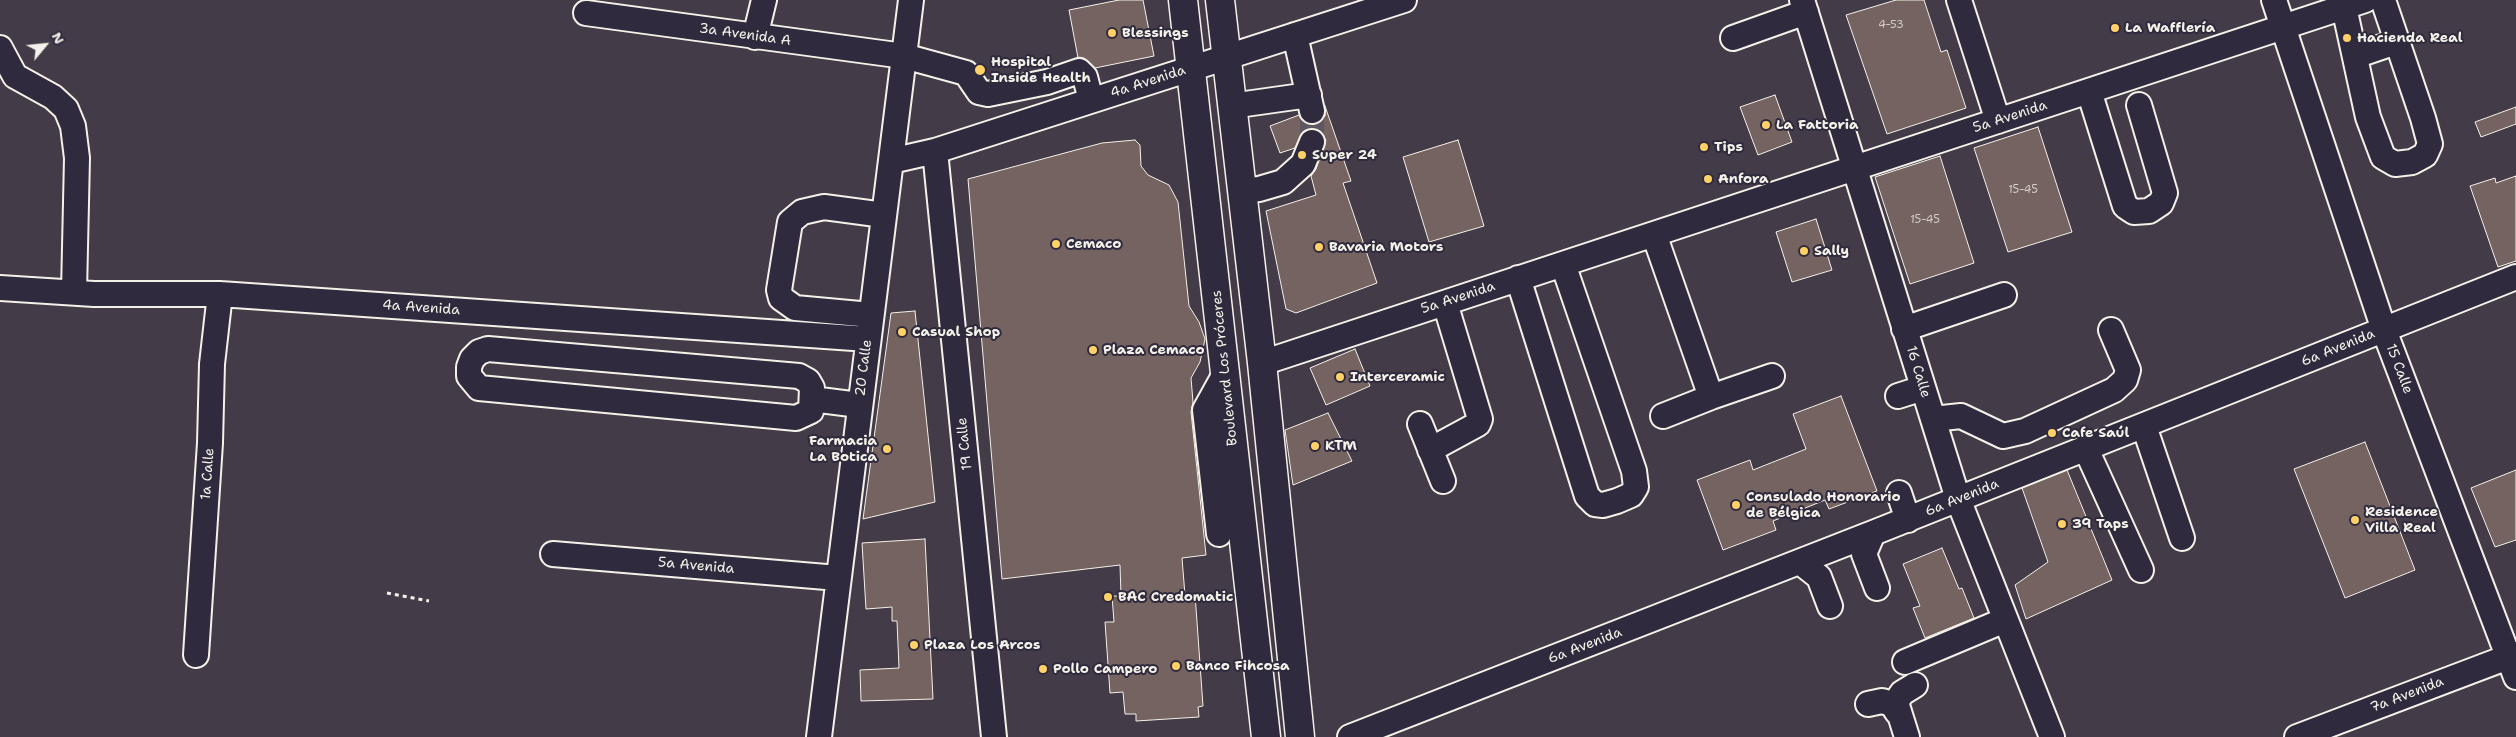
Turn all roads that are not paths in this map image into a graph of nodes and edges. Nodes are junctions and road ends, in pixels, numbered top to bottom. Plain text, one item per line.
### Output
1 (764, 0) edge
2 (911, 0) edge
3 (1183, 0) edge
4 (1220, 0) edge
5 (1404, 0) edge
6 (1959, 0) edge
7 (2274, 0) edge
8 (2383, 0) edge
9 (2354, 3) edge
10 (1804, 6) edge
11 (586, 13) dead end
12 (2283, 27) junction
13 (1295, 35) junction
14 (755, 37) junction
15 (1732, 38) dead end
16 (2396, 42) junction
17 (0, 48) edge
18 (904, 56) junction
19 (2355, 56) junction
20 (1225, 57) junction
21 (1190, 68) junction
22 (2089, 91) junction
23 (1091, 100) junction
24 (2139, 105) dead end
25 (1231, 106) junction
26 (1998, 120) junction
27 (1312, 142) tunnel mouth
28 (935, 151) junction
29 (891, 161) junction
30 (1854, 168) junction
31 (1241, 191) junction
32 (884, 216) junction
33 (1654, 234) junction
34 (1563, 264) junction
35 (2516, 277) edge
36 (1518, 278) junction
37 (0, 288) edge
38 (74, 292) junction
39 (220, 294) junction
40 (2004, 295) dead end
41 (1445, 303) junction
42 (871, 315) junction
43 (1904, 329) junction
44 (2110, 330) dead end
45 (2384, 330) junction
46 (868, 340) junction
47 (1262, 363) junction
48 (1226, 372) junction
49 (1772, 376) dead end
50 (1923, 388) junction
51 (1898, 396) dead end
52 (1711, 397) junction
53 (812, 400) junction
54 (859, 404) junction
55 (1663, 416) dead end
56 (1933, 419) junction
57 (1420, 424) dead end
58 (2144, 426) junction
59 (2086, 448) junction
60 (1430, 450) junction
61 (1442, 481) dead end
62 (1899, 493) dead end
63 (1958, 499) junction
64 (1908, 520) junction
65 (1873, 533) junction
66 (1219, 534) dead end
67 (2182, 538) dead end
68 (554, 554) dead end
69 (1800, 562) junction
70 (2141, 570) dead end
71 (838, 578) junction
72 (1877, 588) dead end
73 (1830, 606) dead end
74 (2005, 620) junction
75 (196, 655) dead end
76 (1905, 662) dead end
77 (2514, 663) edge
78 (1915, 685) dead end
79 (1868, 704) dead end
80 (1898, 712) junction
81 (819, 737) edge
82 (994, 737) edge
83 (1266, 737) edge
84 (1300, 737) edge
85 (1350, 737) edge
86 (1907, 737) edge
87 (2052, 737) edge
88 (2297, 737) edge

1 - 14 street
2 - 18 street, 20 Calle
3 - 21 highway, Boulevard Los Próceres
4 - 20 highway
5 - 13 street, 4a Avenida
6 - 26 street
7 - 12 street, 15 Calle
8 - 16 street
9 - 12 street, 5a Avenida
9 - 19 street
10 - 15 street
10 - 30 street, 16 Calle
11 - 14 street, 3a Avenida A
12 - 22 street, 5a Avenida
12 - 45 street, 15 Calle
13 - 20 street, 4a Avenida
13 - 25 street
14 - 18 street, 3a Avenida A
16 - 19 street
16 - 19 street
17 - 38 street
18 - 23 street, 3a Avenida A
18 - 29 street, 20 Calle
20 - 21 street, 4a Avenida
20 - 25 highway
21 - 23 street, 4a Avenida
21 - 48 highway, Boulevard Los Próceres
22 - 24 street
22 - 26 street, 5a Avenida
23 - 28 street, 4a Avenida
25 - 31 highway
26 - 30 street, 5a Avenida
27 - 31 street
28 - 29 street, 4a Avenida
28 - 82 street, 19 Calle
29 - 32 street, 20 Calle
30 - 33 street, 5a Avenida
30 - 43 street, 16 Calle
31 - 47 highway
32 - 42 street, 20 Calle
32 - 42 street
33 - 34 street, 5a Avenida
33 - 52 street
34 - 36 street, 5a Avenida
34 - 36 street
35 - 45 street, 6a Avenida
36 - 41 street, 5a Avenida
37 - 38 street, 4a Avenida
38 - 39 street, 4a Avenida
39 - 46 street, 4a Avenida
39 - 75 street, 1a Calle
40 - 43 street
41 - 47 street, 5a Avenida
41 - 60 street
42 - 46 street, 20 Calle
43 - 50 street, 16 Calle
44 - 56 street
45 - 58 street, 6a Avenida
45 - 77 street, 15 Calle
46 - 54 street, 20 Calle
47 - 84 highway
48 - 66 street
48 - 83 highway, Boulevard Los Próceres
49 - 52 street
50 - 51 street
50 - 56 street, 16 Calle
52 - 55 street
53 - 53 street
53 - 54 street
54 - 71 street, 20 Calle
56 - 63 street, 16 Calle
57 - 60 street
58 - 59 street, 6a Avenida
58 - 67 street
59 - 63 street, 6a Avenida
59 - 70 street
60 - 61 street
62 - 64 street
63 - 64 street, 6a Avenida
63 - 74 street, 16 Calle
64 - 65 street, 6a Avenida
65 - 69 street, 6a Avenida
65 - 72 street
68 - 71 street, 5a Avenida
69 - 73 street
69 - 85 street, 6a Avenida
71 - 81 street, 20 Calle
74 - 76 street
74 - 87 street, 16 Calle
77 - 88 street, 7a Avenida
78 - 80 street
79 - 80 street
80 - 86 street

